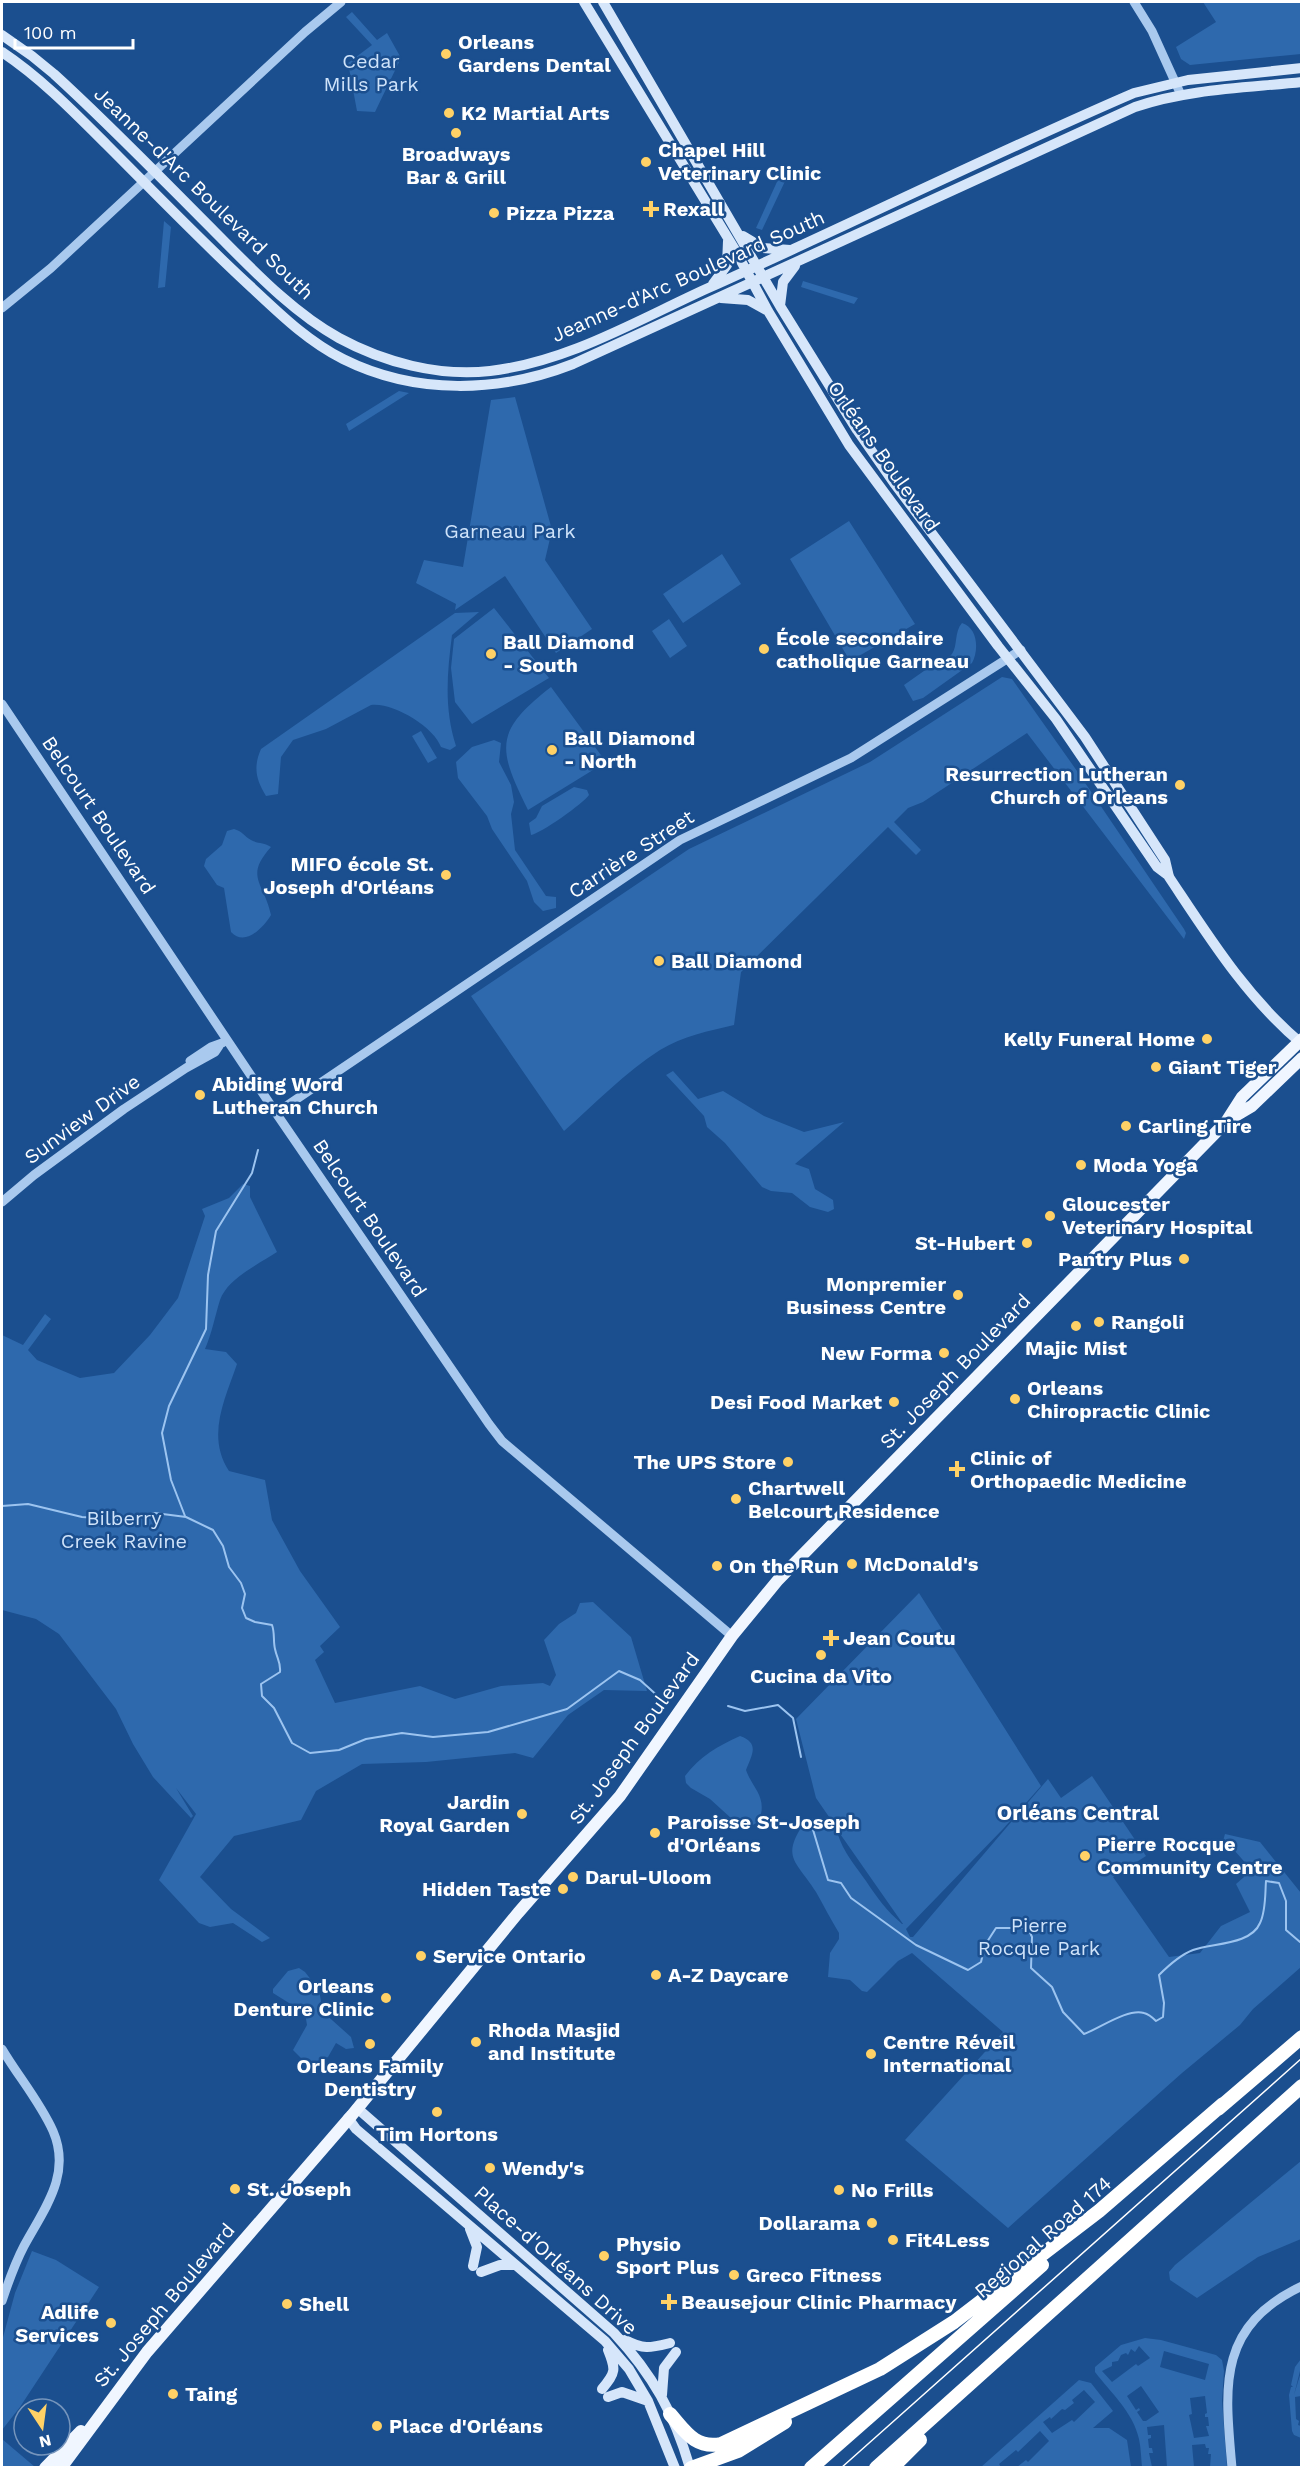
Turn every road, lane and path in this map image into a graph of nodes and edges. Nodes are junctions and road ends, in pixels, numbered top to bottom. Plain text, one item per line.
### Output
1 (341, 2) edge
2 (584, 2) edge
3 (603, 2) edge
4 (1134, 2) edge
5 (2, 35) edge
6 (2, 52) edge
7 (1302, 68) edge
8 (647, 78) junction
9 (1174, 82) junction
10 (1302, 82) edge
11 (635, 85) junction
12 (1181, 95) junction
13 (155, 172) junction
14 (144, 183) junction
15 (740, 234) junction
16 (728, 238) junction
17 (796, 249) junction
18 (802, 260) junction
19 (759, 266) junction
20 (747, 271) junction
21 (764, 278) junction
22 (752, 282) junction
23 (708, 288) junction
24 (716, 298) junction
25 (780, 306) junction
26 (2, 308) edge
27 (768, 311) junction
28 (1021, 650) junction
29 (1008, 658) junction
30 (2, 704) edge
31 (1169, 877) junction
32 (1300, 1042) edge
33 (223, 1043) junction
34 (1302, 1058) edge
35 (276, 1113) junction
36 (1226, 1122) junction
37 (2, 1202) edge
38 (732, 1636) junction
39 (1302, 2037) edge
40 (2, 2049) edge
41 (1302, 2086) edge
42 (1223, 2104) junction
43 (357, 2108) junction
44 (348, 2118) junction
45 (469, 2226) junction
46 (1121, 2246) junction
47 (515, 2265) junction
48 (1302, 2286) edge
49 (2, 2301) edge
50 (615, 2333) junction
51 (605, 2341) junction
52 (843, 2387) junction
53 (662, 2396) junction
54 (648, 2401) junction
55 (105, 2407) junction
56 (670, 2414) junction
57 (45, 2468) edge
58 (61, 2468) edge
59 (675, 2468) edge
60 (691, 2468) edge
61 (812, 2468) edge
62 (876, 2468) edge
63 (891, 2468) edge
64 (1232, 2468) edge

1 - 13 street
2 - 11 main road, Orléans Boulevard
3 - 8 main road, Orléans Boulevard
4 - 9 street
5 - 13 main road, Jeanne-d'Arc Boulevard South
6 - 14 main road, Jeanne-d'Arc Boulevard South
7 - 9 main road, Jeanne-d'Arc Boulevard South
8 - 11 main road
8 - 15 main road, Orléans Boulevard
9 - 12 street
9 - 17 main road, Jeanne-d'Arc Boulevard South
10 - 12 main road, Jeanne-d'Arc Boulevard South
11 - 16 main road, Orléans Boulevard
12 - 18 main road, Jeanne-d'Arc Boulevard South
13 - 14 street
13 - 23 main road, Jeanne-d'Arc Boulevard South
14 - 24 main road, Jeanne-d'Arc Boulevard South
14 - 26 street
15 - 17 main road
15 - 19 main road, Orléans Boulevard
16 - 20 main road, Orléans Boulevard
16 - 23 main road
17 - 19 main road, Jeanne-d'Arc Boulevard South
18 - 21 main road, Jeanne-d'Arc Boulevard South
18 - 25 main road
19 - 20 main road, Jeanne-d'Arc Boulevard South
19 - 21 main road, Orléans Boulevard
20 - 22 main road, Orléans Boulevard
20 - 23 main road, Jeanne-d'Arc Boulevard South
21 - 22 main road, Jeanne-d'Arc Boulevard South
21 - 25 main road, Orléans Boulevard
22 - 24 main road, Jeanne-d'Arc Boulevard South
22 - 27 main road, Orléans Boulevard
24 - 27 main road
25 - 28 main road, Orléans Boulevard
27 - 29 main road, Orléans Boulevard
28 - 29 street, Carrière Street
28 - 31 main road, Orléans Boulevard
29 - 31 main road, Orléans Boulevard
29 - 35 street, Carrière Street
30 - 33 street, Belcourt Boulevard
31 - 32 main road, Orléans Boulevard
32 - 36 main road, St. Joseph Boulevard
33 - 35 street, Belcourt Boulevard
33 - 37 street, Sunview Drive
34 - 36 main road, St. Joseph Boulevard
35 - 38 street, Belcourt Boulevard
36 - 38 main road, St. Joseph Boulevard
38 - 43 main road, St. Joseph Boulevard
39 - 42 highway, Regional Road 174
40 - 49 street
41 - 46 highway
42 - 52 highway
42 - 61 highway, Regional Road 174
43 - 44 main road, St. Joseph Boulevard
43 - 50 main road, Place-d'Orléans Drive
44 - 45 main road, Place-d'Orléans Drive
44 - 55 main road, St. Joseph Boulevard
45 - 47 main road, Place-d'Orléans Drive
45 - 47 main road
46 - 62 highway
46 - 63 highway
47 - 51 main road, Place-d'Orléans Drive
48 - 64 street
50 - 53 main road, Place-d'Orléans Drive
50 - 53 main road
51 - 54 main road, Place-d'Orléans Drive
51 - 54 main road
52 - 56 highway
52 - 60 highway
53 - 56 main road, Place-d'Orléans Drive
54 - 59 main road, Place-d'Orléans Drive
55 - 57 main road, St. Joseph Boulevard
55 - 58 main road, St. Joseph Boulevard
56 - 60 main road, Place-d'Orléans Drive

